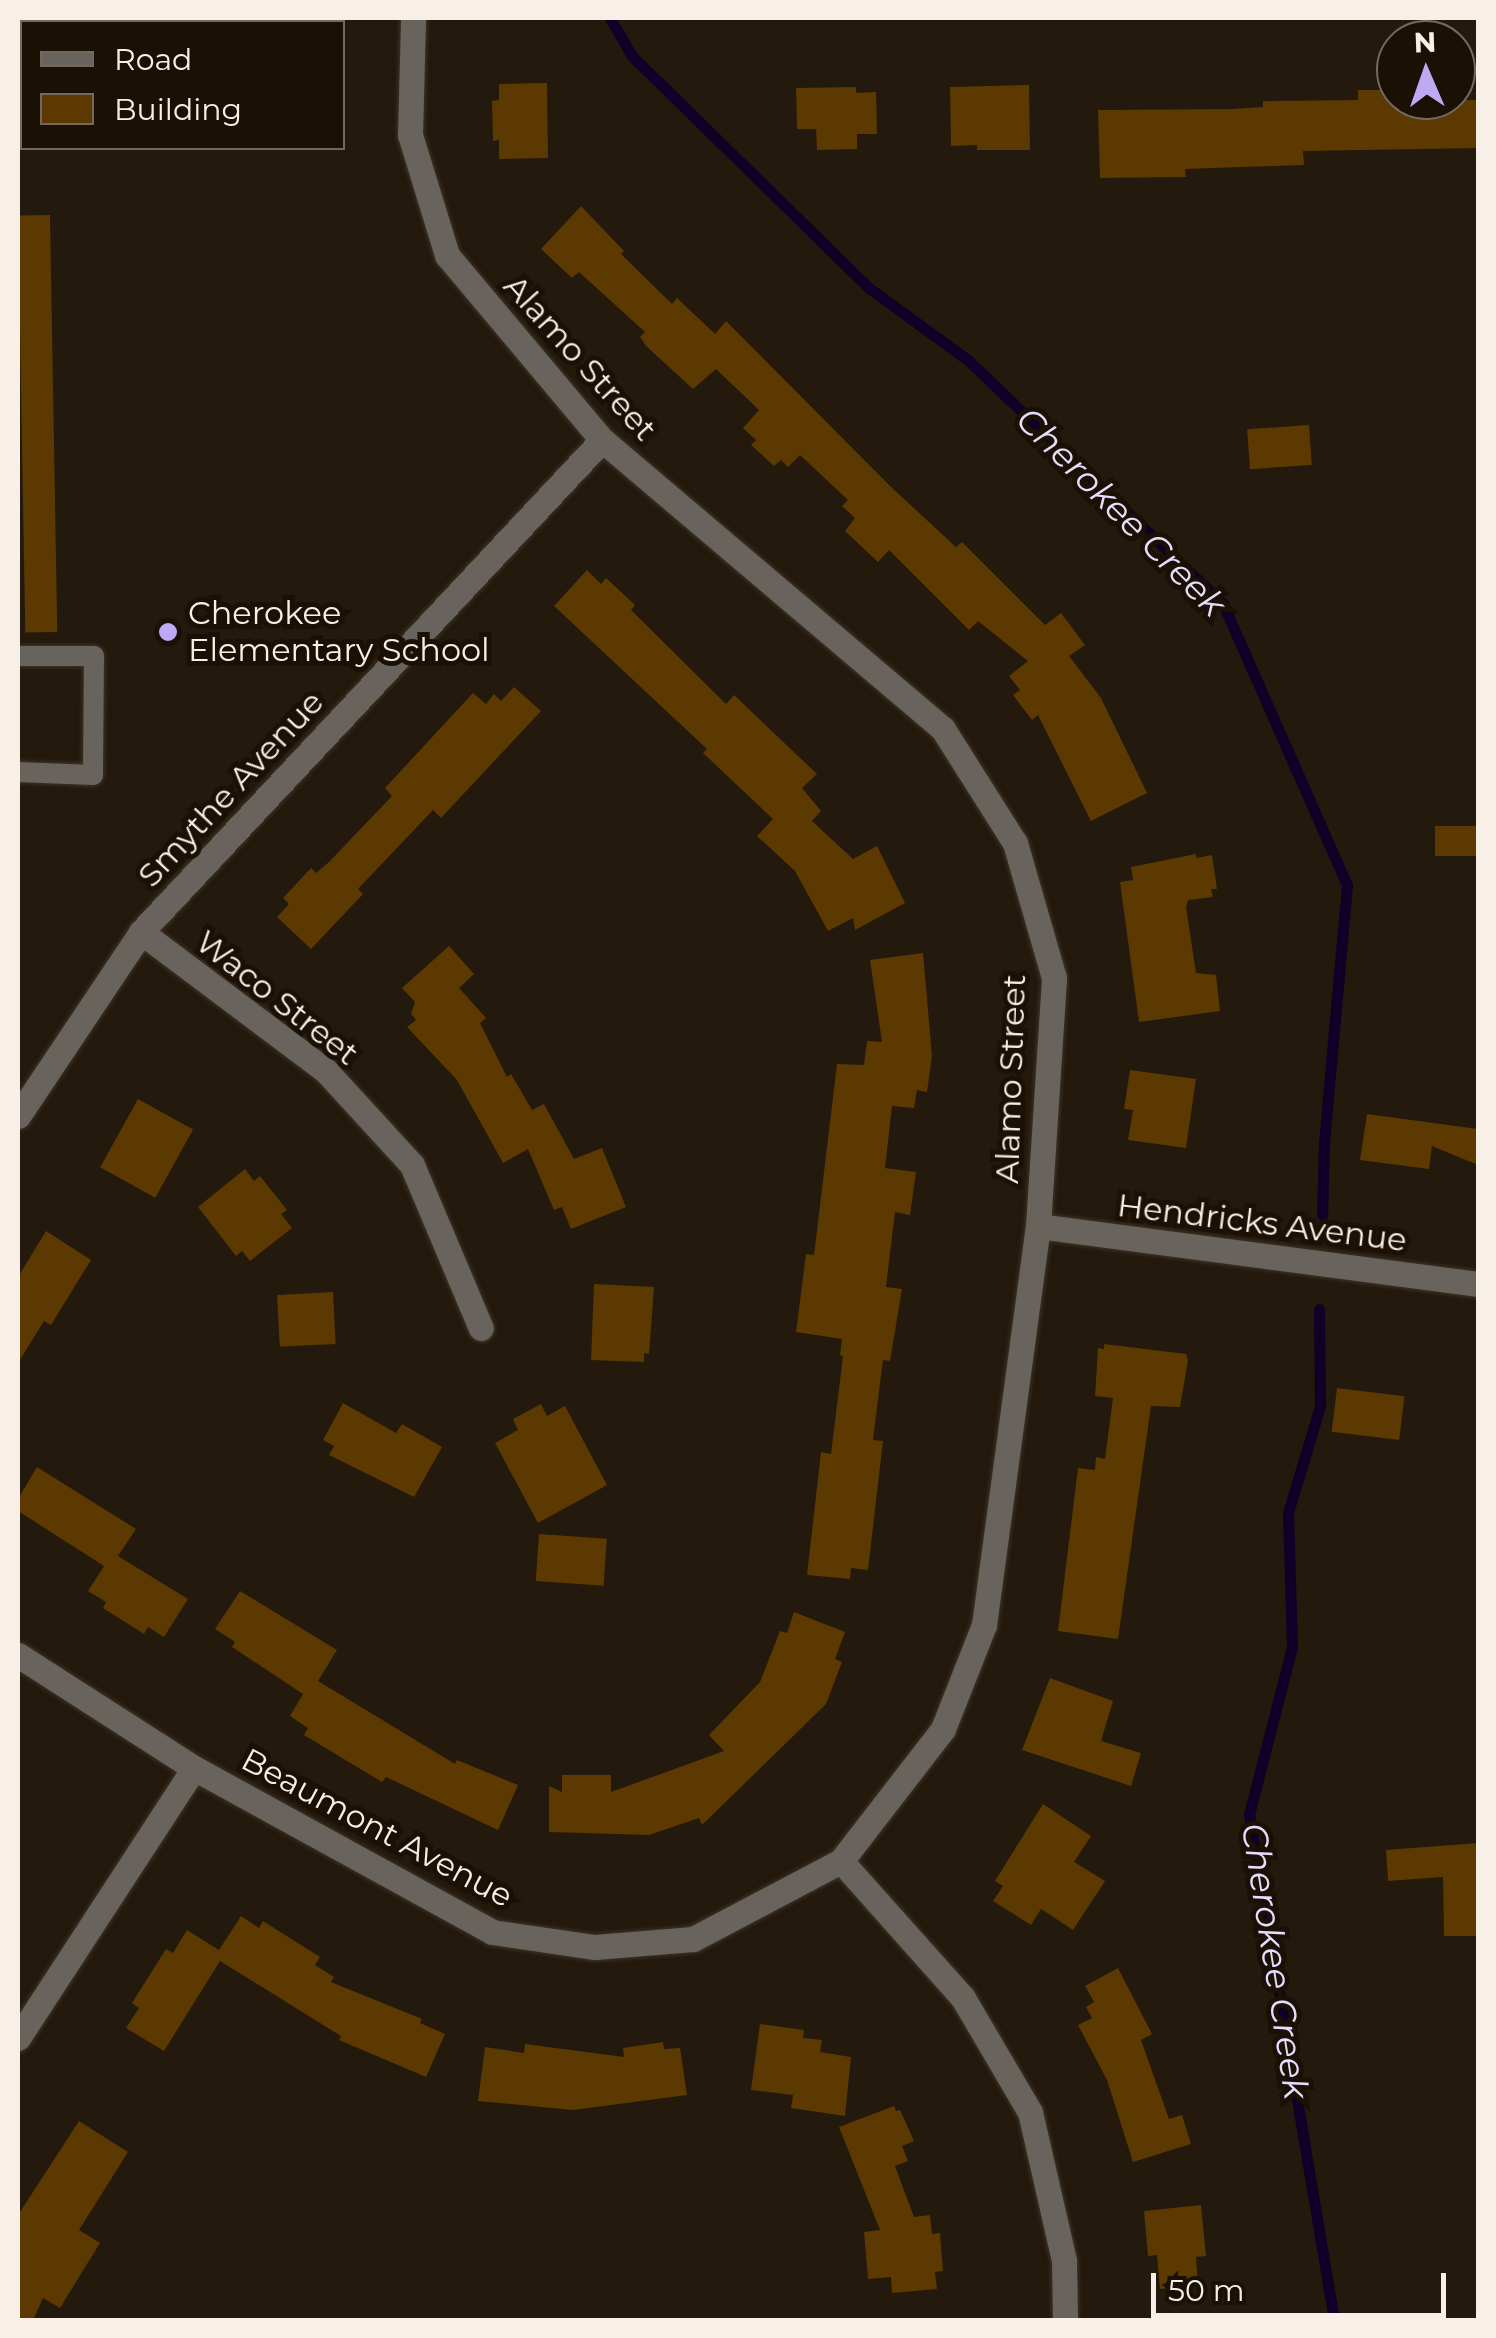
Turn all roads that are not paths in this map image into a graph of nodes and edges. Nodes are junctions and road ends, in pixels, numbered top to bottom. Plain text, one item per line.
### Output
1 (413, 18) edge
2 (602, 440) junction
3 (18, 656) edge
4 (18, 772) edge
5 (141, 932) junction
6 (18, 1116) edge
7 (1038, 1226) junction
8 (1478, 1284) edge
9 (481, 1328) dead end
10 (18, 1655) edge
11 (194, 1768) junction
12 (840, 1862) junction
13 (18, 2038) edge
14 (1065, 2320) edge

1 - 2 street, Alamo Street
2 - 5 street, Smythe Avenue
2 - 7 street, Alamo Street
3 - 4 lane
5 - 6 street, Smythe Avenue
5 - 9 street, Waco Street
7 - 8 street, Hendricks Avenue
7 - 12 street, Alamo Street
10 - 11 street, Beaumont Avenue
11 - 12 street, Beaumont Avenue
11 - 13 street
12 - 14 street

